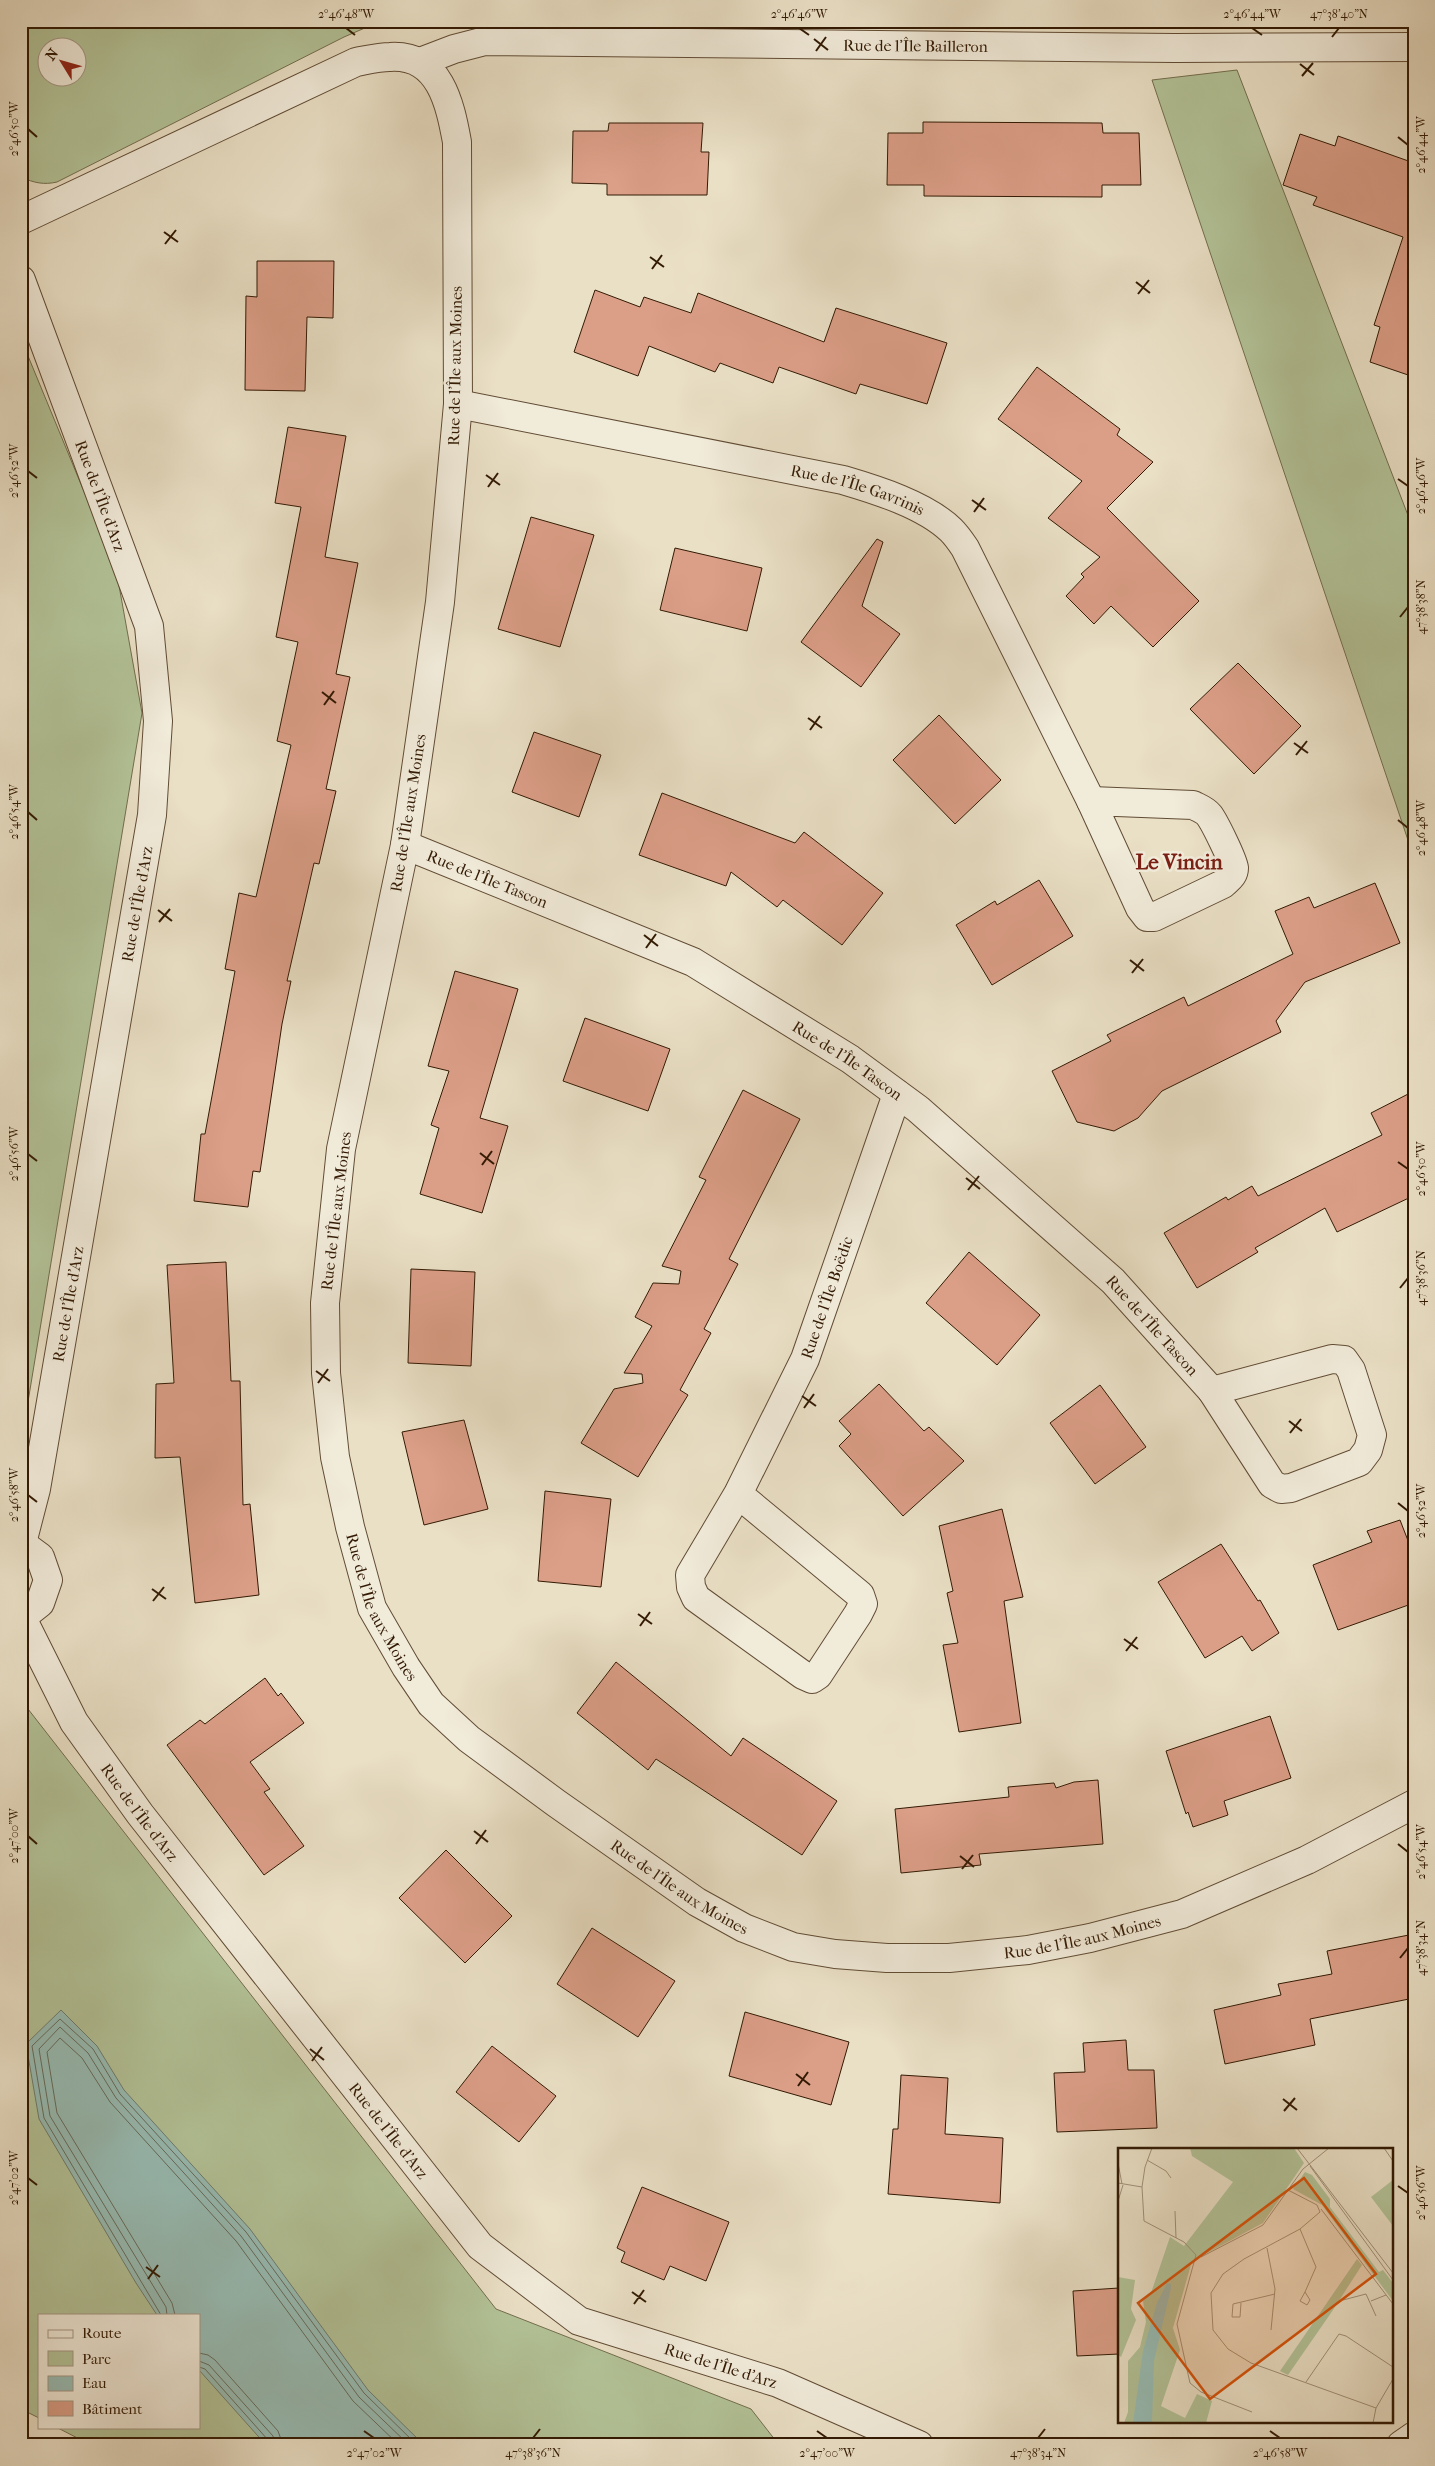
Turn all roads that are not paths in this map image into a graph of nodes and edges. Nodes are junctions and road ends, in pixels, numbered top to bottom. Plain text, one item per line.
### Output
1 (1414, 47) edge
2 (420, 62) junction
3 (21, 220) edge
4 (21, 280) edge
5 (458, 404) junction
6 (1091, 801) junction
7 (405, 845) junction
8 (897, 1094) junction
9 (1212, 1391) junction
10 (738, 1494) junction
11 (21, 1544) edge
12 (22, 1618) edge
13 (1414, 1804) edge
14 (1414, 2436) edge
15 (919, 2445) edge
16 (1401, 2445) edge

1 - 2 street, Rue de l'Île Bailleron
2 - 3 street
2 - 5 street, Rue de l'Île aux Moines
4 - 11 street, Rue de l'Île d'Arz
5 - 6 street, Rue de l'Île Gavrinis
5 - 7 street, Rue de l'Île aux Moines
6 - 6 street, Rue de l'Île Gavrinis
7 - 8 street, Rue de l'Île Tascon
7 - 13 street, Rue de l'Île aux Moines
8 - 9 street, Rue de l'Île Tascon
8 - 10 street, Rue de l'Île Boëdic
9 - 9 street, Rue de l'Île Tascon
10 - 10 street, Rue de l'Île Boëdic
11 - 12 street
12 - 15 street, Rue de l'Île d'Arz
14 - 16 street

